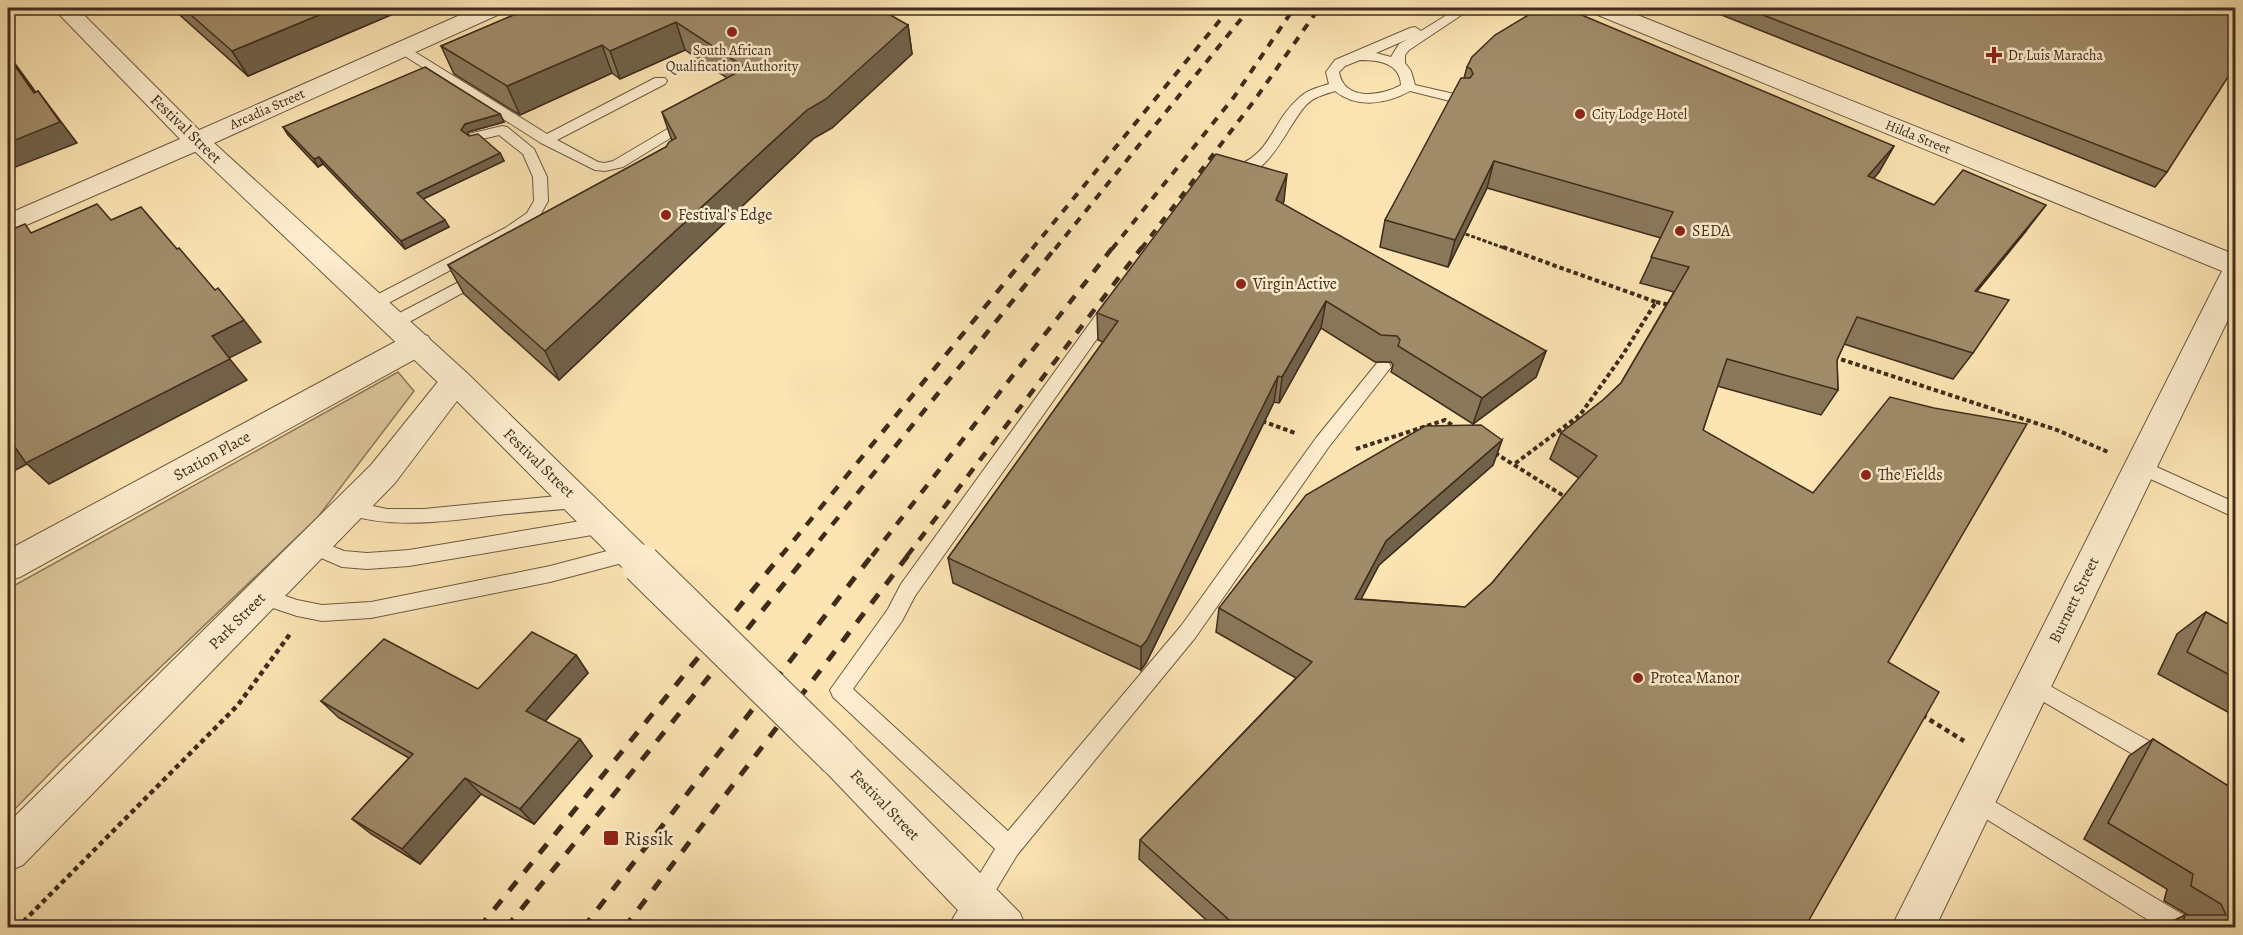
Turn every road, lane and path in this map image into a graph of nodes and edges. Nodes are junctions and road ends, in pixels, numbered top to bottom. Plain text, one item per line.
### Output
1 (64, 8) edge
2 (494, 8) edge
3 (1466, 8) edge
4 (1601, 8) edge
5 (1437, 24) junction
6 (402, 48) junction
7 (1359, 56) junction
8 (1398, 64) junction
9 (1332, 70) junction
10 (660, 81) dead end
11 (1336, 86) junction
12 (1408, 87) junction
13 (1458, 99) edge
14 (1302, 102) junction
15 (703, 114) edge
16 (474, 137) edge
17 (546, 140) junction
18 (197, 141) junction
19 (1219, 172) edge
20 (8, 224) edge
21 (1451, 230) edge
22 (2235, 266) edge
23 (496, 267) edge
24 (2235, 272) edge
25 (1125, 286) edge
26 (1656, 302) junction
27 (1678, 308) edge
28 (2225, 310) edge
29 (383, 313) junction
30 (417, 344) junction
31 (1833, 357) edge
32 (1383, 367) edge
33 (456, 381) junction
34 (1255, 418) edge
35 (1464, 433) edge
36 (1322, 443) junction
37 (1494, 453) edge
38 (1513, 465) junction
39 (2139, 466) junction
40 (578, 501) junction
41 (1573, 502) edge
42 (349, 508) junction
43 (2235, 511) edge
44 (604, 525) junction
45 (312, 546) junction
46 (636, 558) junction
47 (8, 567) edge
48 (262, 596) junction
49 (306, 610) junction
50 (2032, 685) junction
51 (1915, 711) edge
52 (1995, 760) junction
53 (2175, 767) edge
54 (1976, 800) junction
55 (1009, 847) junction
56 (8, 851) edge
57 (968, 913) edge
58 (17, 927) edge
59 (1005, 927) edge
60 (1912, 927) edge
61 (2184, 927) edge

1 - 18 street, Festival Street
2 - 6 street, Arcadia Street
3 - 5 lane
4 - 22 street, Hilda Street
5 - 7 lane
5 - 8 lane
6 - 17 lane
6 - 18 street, Arcadia Street
7 - 8 lane
7 - 9 lane
8 - 12 lane
9 - 11 lane
9 - 14 lane
10 - 17 lane
11 - 12 lane
11 - 14 lane
12 - 13 lane
14 - 19 lane
15 - 17 lane
16 - 29 lane
18 - 20 street, Arcadia Street
18 - 29 street, Festival Street
21 - 26 path
23 - 29 lane
24 - 28 street, Burnett Street
25 - 55 lane
26 - 27 path
26 - 38 path
28 - 39 street, Burnett Street
29 - 30 street, Festival Street
30 - 33 street, Festival Street
30 - 47 street, Station Place
31 - 39 path
32 - 36 lane
33 - 40 street, Festival Street
33 - 42 street, Park Street
34 - 36 path
35 - 36 path
36 - 55 lane
37 - 38 path
38 - 41 path
39 - 43 lane
39 - 50 street, Burnett Street
40 - 42 lane
40 - 44 street, Festival Street
42 - 45 street, Park Street
44 - 45 lane
44 - 46 street, Festival Street
45 - 48 street, Park Street
46 - 49 lane
46 - 57 street, Festival Street, bridge
48 - 49 lane
48 - 56 street, Park Street
49 - 58 path
50 - 52 street, Burnett Street
50 - 53 lane
51 - 52 path
52 - 54 street, Burnett Street
54 - 60 street, Burnett Street
54 - 61 lane
55 - 57 lane
57 - 59 street, Festival Street

